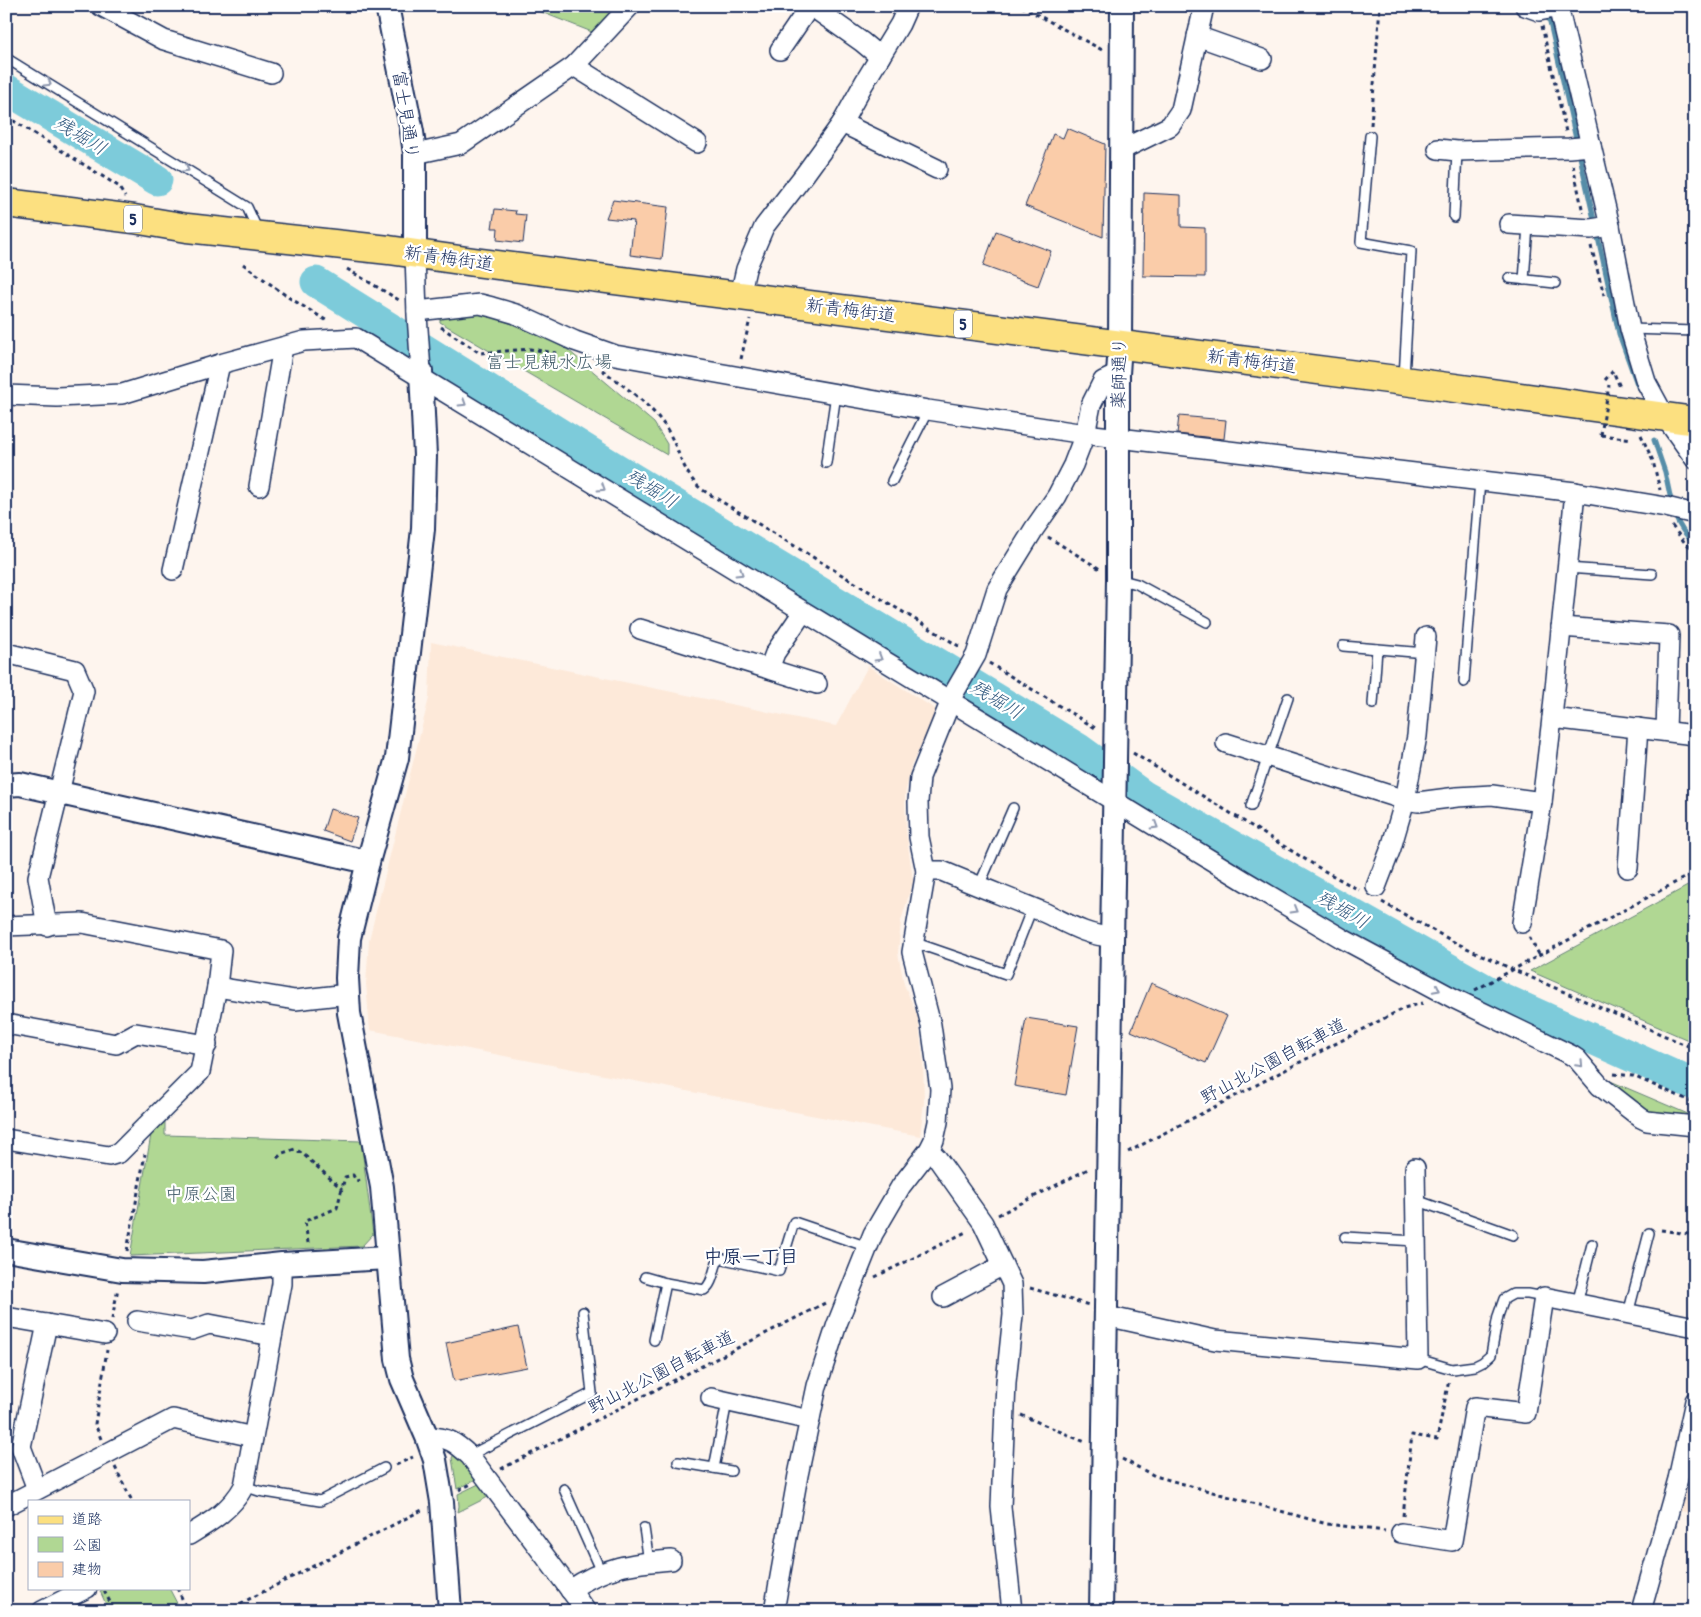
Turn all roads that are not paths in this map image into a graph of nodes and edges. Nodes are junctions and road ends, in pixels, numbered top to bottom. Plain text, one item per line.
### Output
1 (101, 6) edge
2 (386, 6) edge
3 (630, 6) edge
4 (810, 6) edge
5 (908, 6) edge
6 (1122, 6) edge
7 (1204, 6) edge
8 (1559, 7) edge
9 (1532, 9) edge
10 (1197, 36) junction
11 (780, 50) dead end
12 (880, 57) junction
13 (6, 58) edge
14 (1262, 58) dead end
15 (574, 66) junction
16 (271, 73) dead end
17 (842, 123) junction
18 (1370, 136) road end
19 (697, 143) dead end
20 (1578, 148) junction
21 (1438, 149) dead end
22 (1121, 150) junction
23 (1457, 150) junction
24 (415, 154) junction
25 (938, 169) dead end
26 (6, 203) edge
27 (1454, 217) dead end
28 (1509, 224) dead end
29 (1528, 226) junction
30 (1596, 228) junction
31 (259, 235) junction
32 (415, 254) junction
33 (1509, 278) dead end
34 (1524, 280) junction
35 (1556, 283) dead end
36 (748, 296) junction
37 (413, 310) junction
38 (1630, 329) junction
39 (1695, 331) edge
40 (1120, 344) junction
41 (283, 347) junction
42 (220, 364) junction
43 (421, 374) junction
44 (1118, 374) junction
45 (1404, 381) junction
46 (836, 394) junction
47 (6, 395) edge
48 (928, 410) junction
49 (1665, 416) junction
50 (1695, 421) edge
51 (1085, 434) junction
52 (1118, 438) junction
53 (1695, 459) edge
54 (826, 463) dead end
55 (892, 481) dead end
56 (1480, 481) junction
57 (259, 486) dead end
58 (1575, 492) junction
59 (1676, 509) edge
60 (1567, 568) junction
61 (173, 570) dead end
62 (1652, 574) dead end
63 (1111, 575) junction
64 (803, 612) junction
65 (1207, 622) dead end
66 (1561, 627) junction
67 (640, 629) dead end
68 (1425, 645) joint
69 (1342, 646) dead end
70 (1377, 649) junction
71 (6, 653) edge
72 (769, 669) junction
73 (1464, 682) dead end
74 (817, 684) dead end
75 (952, 697) junction
76 (1288, 698) dead end
77 (1373, 704) dead end
78 (1552, 718) junction
79 (1638, 728) junction
80 (1666, 731) junction
81 (1695, 735) edge
82 (1226, 743) dead end
83 (1268, 757) junction
84 (6, 785) edge
85 (58, 792) junction
86 (1114, 798) junction
87 (1405, 800) junction
88 (1542, 802) junction
89 (1251, 806) dead end
90 (1013, 808) dead end
91 (368, 862) junction
92 (1628, 868) dead end
93 (926, 871) junction
94 (979, 886) junction
95 (1370, 892) road end
96 (1032, 908) junction
97 (6, 926) edge
98 (47, 926) junction
99 (1526, 931) road end
100 (1112, 937) junction
101 (913, 941) junction
102 (217, 987) junction
103 (348, 994) junction
104 (6, 1024) edge
105 (207, 1045) junction
106 (1695, 1126) edge
107 (6, 1139) edge
108 (929, 1150) junction
109 (1415, 1168) dead end
110 (1415, 1200) junction
111 (1649, 1233) road end
112 (1512, 1235) dead end
113 (1345, 1237) dead end
114 (1416, 1241) junction
115 (1592, 1244) dead end
116 (868, 1247) junction
117 (6, 1250) edge
118 (387, 1258) junction
119 (282, 1264) junction
120 (1003, 1265) junction
121 (646, 1277) dead end
122 (666, 1283) junction
123 (943, 1296) dead end
124 (1544, 1297) junction
125 (1577, 1304) junction
126 (1106, 1311) junction
127 (583, 1312) dead end
128 (1628, 1314) junction
129 (6, 1317) edge
130 (137, 1321) dead end
131 (47, 1324) junction
132 (1695, 1327) edge
133 (109, 1333) road end
134 (272, 1336) junction
135 (654, 1340) dead end
136 (1418, 1359) junction
137 (719, 1400) joint
138 (1695, 1401) edge
139 (810, 1420) junction
140 (253, 1437) junction
141 (424, 1446) junction
142 (470, 1456) junction
143 (678, 1462) dead end
144 (384, 1468) road end
145 (714, 1468) junction
146 (731, 1471) dead end
147 (244, 1486) junction
148 (37, 1489) junction
149 (564, 1489) dead end
150 (6, 1506) edge
151 (644, 1528) dead end
152 (1401, 1533) road end
153 (190, 1534) edge
154 (670, 1560) dead end
155 (649, 1562) junction
156 (600, 1572) junction
157 (83, 1590) edge
158 (570, 1590) junction
159 (42, 1611) edge
160 (450, 1611) edge
161 (586, 1611) edge
162 (774, 1611) edge
163 (1012, 1611) edge
164 (1101, 1611) edge
165 (1641, 1611) edge

1 - 16 street
2 - 24 street, 富士見通り
3 - 15 street
4 - 11 street
4 - 12 street
5 - 12 street
6 - 22 street, 薬師通り
7 - 10 street
8 - 9 street
8 - 20 street
10 - 14 street
10 - 22 street
12 - 17 street
13 -> 31 lane
15 - 19 street
15 - 24 street
17 - 25 street
17 - 36 street
18 - 45 lane
20 - 23 street
20 - 30 street
21 - 23 street
22 - 40 street, 薬師通り
23 - 27 lane
24 - 32 street, 富士見通り
26 - 31 main road, 新青梅街道 / 5
28 - 29 street
29 - 30 street
29 - 34 lane
30 - 38 street
31 - 32 main road, 新青梅街道 / 5
32 - 36 main road, 新青梅街道 / 5
32 - 37 street
33 - 34 lane
34 - 35 lane
36 - 40 main road, 新青梅街道 / 5
37 - 43 street
37 - 46 street
38 - 39 lane
38 - 49 street
40 - 44 street, 薬師通り
40 - 45 main road, 新青梅街道 / 5
41 - 42 street
41 - 43 street
41 - 57 street
42 - 47 street
42 - 61 street
43 -> 64 street
43 - 91 street
44 - 51 street
44 - 52 street, 薬師通り
45 - 49 main road, 新青梅街道 / 5
46 - 48 street
46 - 54 lane
48 - 51 street
48 - 55 lane
49 - 50 main road, 新青梅街道 / 5
49 - 53 street
51 - 52 street
51 - 75 street
52 - 56 street
52 - 63 street, 薬師通り
56 - 58 street
56 - 73 lane
58 - 59 street
58 - 60 street
60 - 62 lane
60 - 66 street
63 - 65 lane
63 - 86 street, 薬師通り
64 - 72 street
64 -> 75 street
66 - 78 street
66 - 80 street
67 - 72 street
68 - 70 lane
68 - 87 street
69 - 70 lane
70 - 77 lane
71 - 85 street
72 - 74 street
75 - 86 street
75 - 93 street
76 - 83 lane
78 - 79 street
78 - 88 street
79 - 80 street
79 - 92 street
80 - 81 street
82 - 83 street
83 - 87 street
83 - 89 lane
84 - 85 street
85 - 91 street
85 - 98 street
86 - 100 street, 薬師通り
86 -> 106 street
87 - 88 street
87 - 95 street
88 - 99 street
90 - 94 lane
91 - 103 street
93 - 94 street
93 - 101 street
94 - 96 street
96 - 100 street
96 - 101 lane
97 - 98 street
98 - 102 street
100 - 126 street, 薬師通り
101 - 108 street
102 - 103 street
102 - 105 street
103 - 118 street
104 - 105 street
105 - 107 street
108 - 116 street
108 - 120 street
109 - 110 street
110 - 112 lane
110 - 114 street
111 - 128 lane
113 - 114 lane
114 - 136 street
115 - 125 lane
116 - 122 lane
116 - 139 street
117 - 119 street
118 - 119 street
118 - 141 street
119 - 134 street
120 - 123 street
120 - 163 street
121 - 122 lane
122 - 135 lane
124 - 125 street
124 - 136 lane
124 - 152 street
125 - 128 street
126 - 136 street
126 - 164 street, 薬師通り
127 - 142 lane
128 - 132 street
129 - 131 street
130 - 134 street
131 - 133 street
131 - 148 street
134 - 140 street
137 - 139 street
137 - 145 lane
138 - 165 street
139 - 162 street
140 - 147 street
140 - 148 street
141 - 142 street
141 - 160 street
142 - 158 street
143 - 145 lane
144 - 147 lane
145 - 146 lane
147 - 153 street
148 - 150 street
149 - 156 lane
151 - 155 lane
154 - 155 street
155 - 156 street
156 - 158 street
157 - 159 street
158 - 161 street

